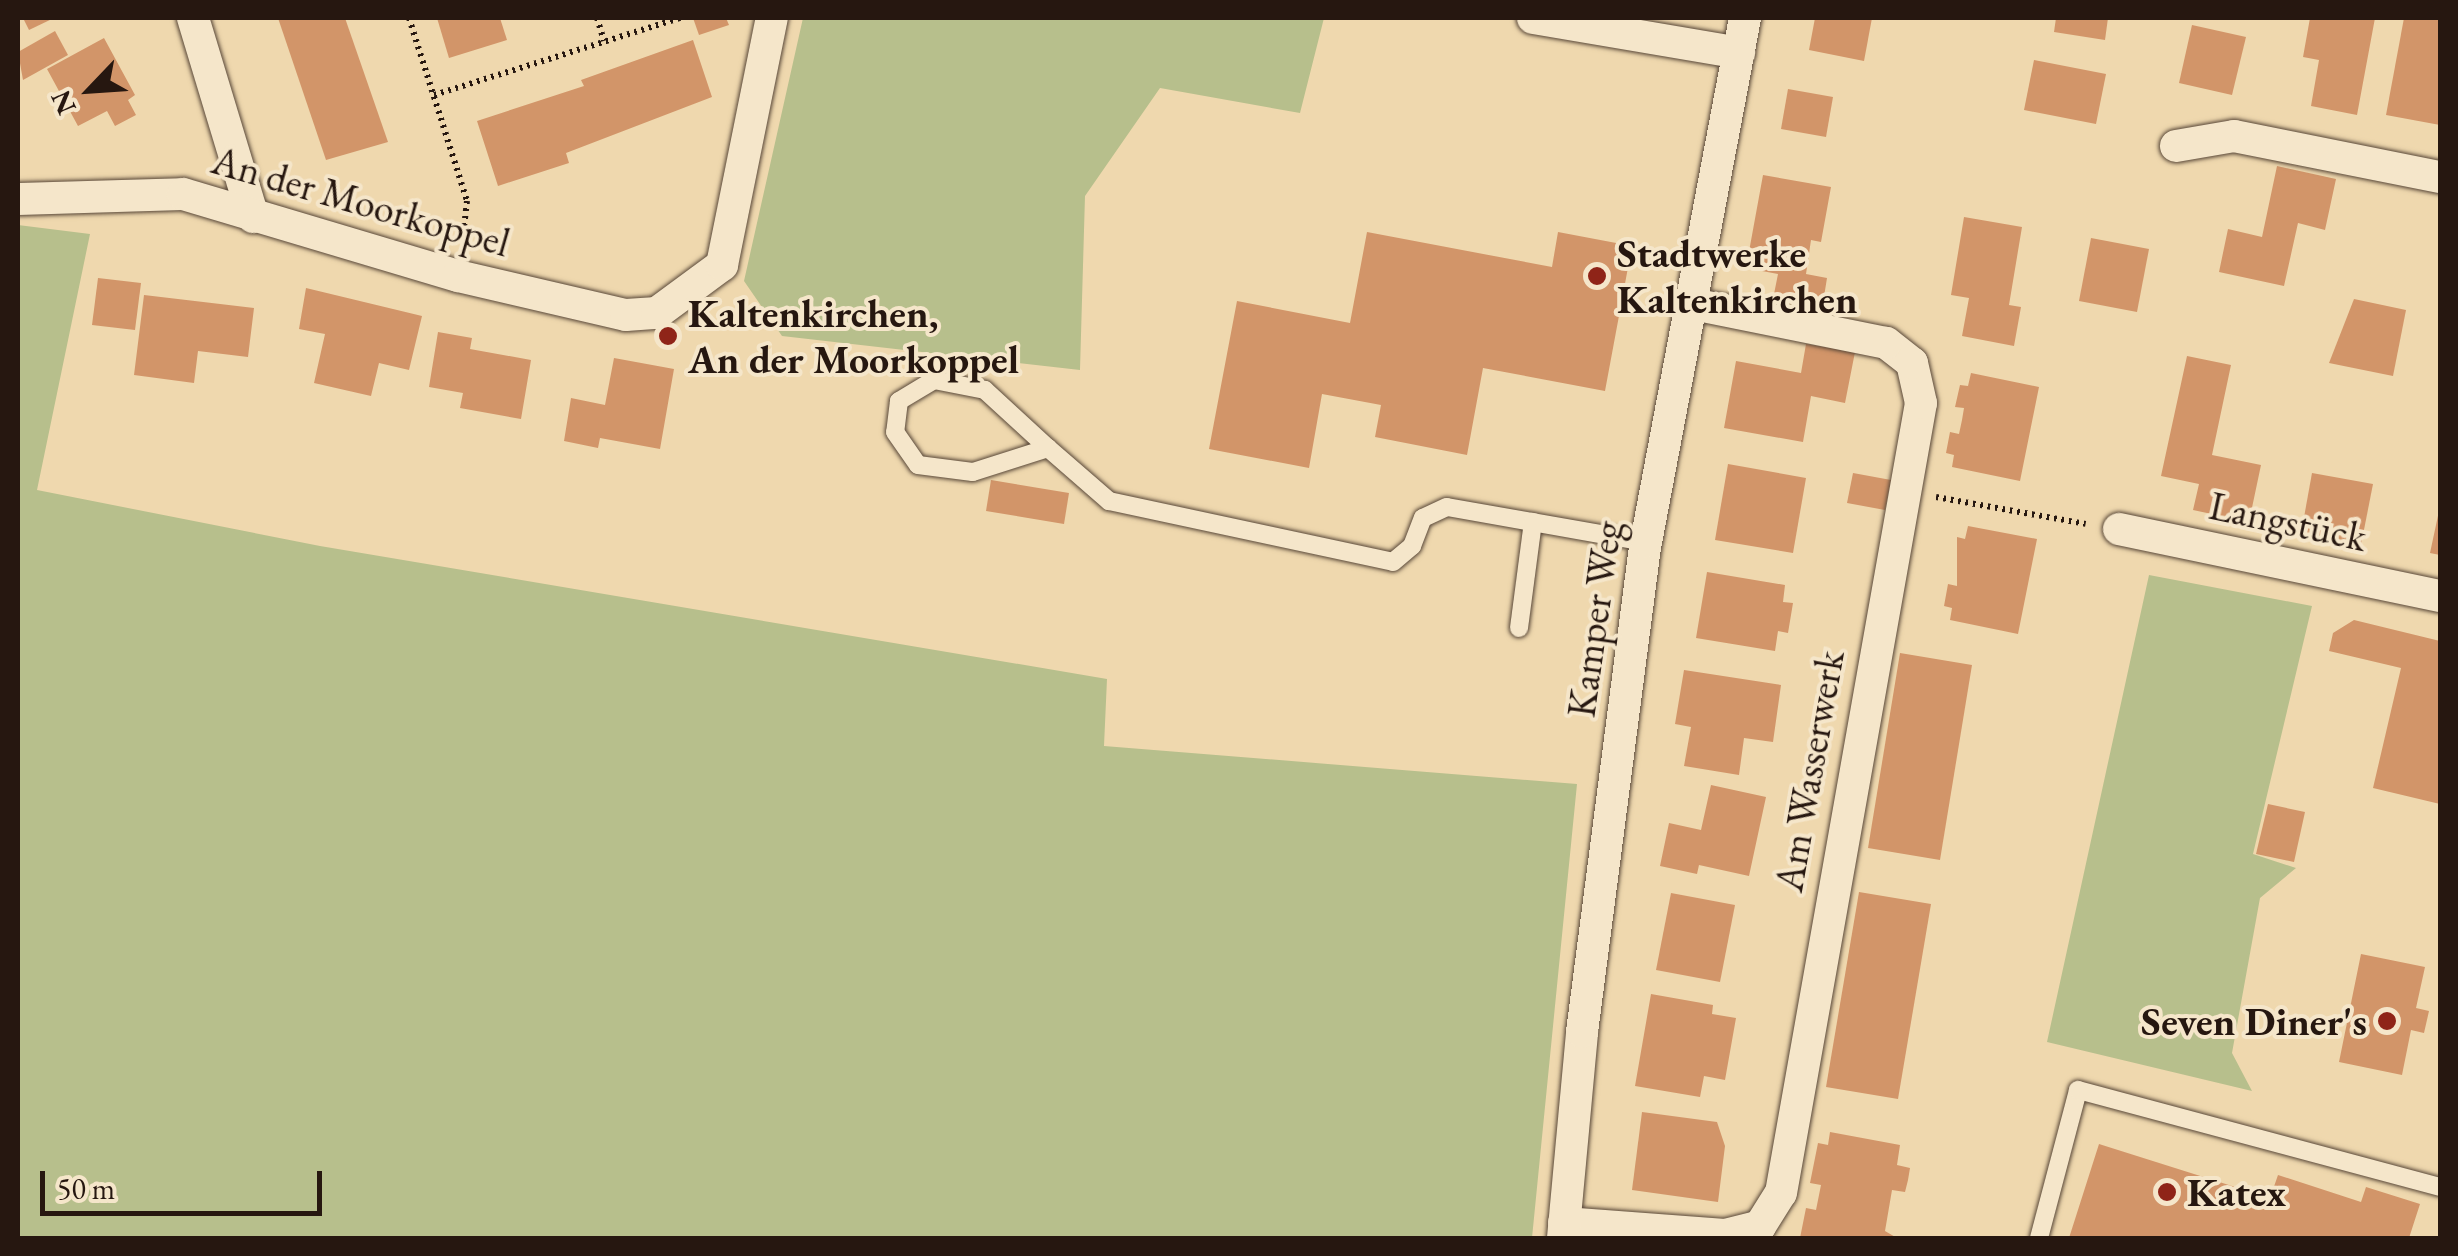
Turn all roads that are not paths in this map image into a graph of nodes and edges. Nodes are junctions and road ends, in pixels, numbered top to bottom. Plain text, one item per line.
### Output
1 (193, 18) edge
2 (772, 18) edge
3 (1532, 18) edge
4 (1745, 18) edge
5 (1738, 53) junction
6 (2176, 146) dead end
7 (2440, 177) edge
8 (18, 199) edge
9 (253, 216) junction
10 (1688, 303) junction
11 (1048, 448) junction
12 (1533, 522) junction
13 (2119, 530) road end
14 (1646, 542) junction
15 (2440, 596) edge
16 (1520, 628) dead end
17 (2440, 1187) edge
18 (1564, 1230) edge
19 (2039, 1238) edge

1 - 9 street
2 - 9 street, An der Moorkoppel
3 - 5 street
4 - 5 street, Kamper Weg
5 - 10 street, Kamper Weg
6 - 7 street
8 - 9 street, An der Moorkoppel
10 - 14 street, Kamper Weg
10 - 18 street, Am Wasserwerk
11 - 11 lane
11 - 12 lane
12 - 14 lane
12 - 16 lane
13 - 15 street, Langstück
14 - 18 street, Kamper Weg
17 - 19 lane

